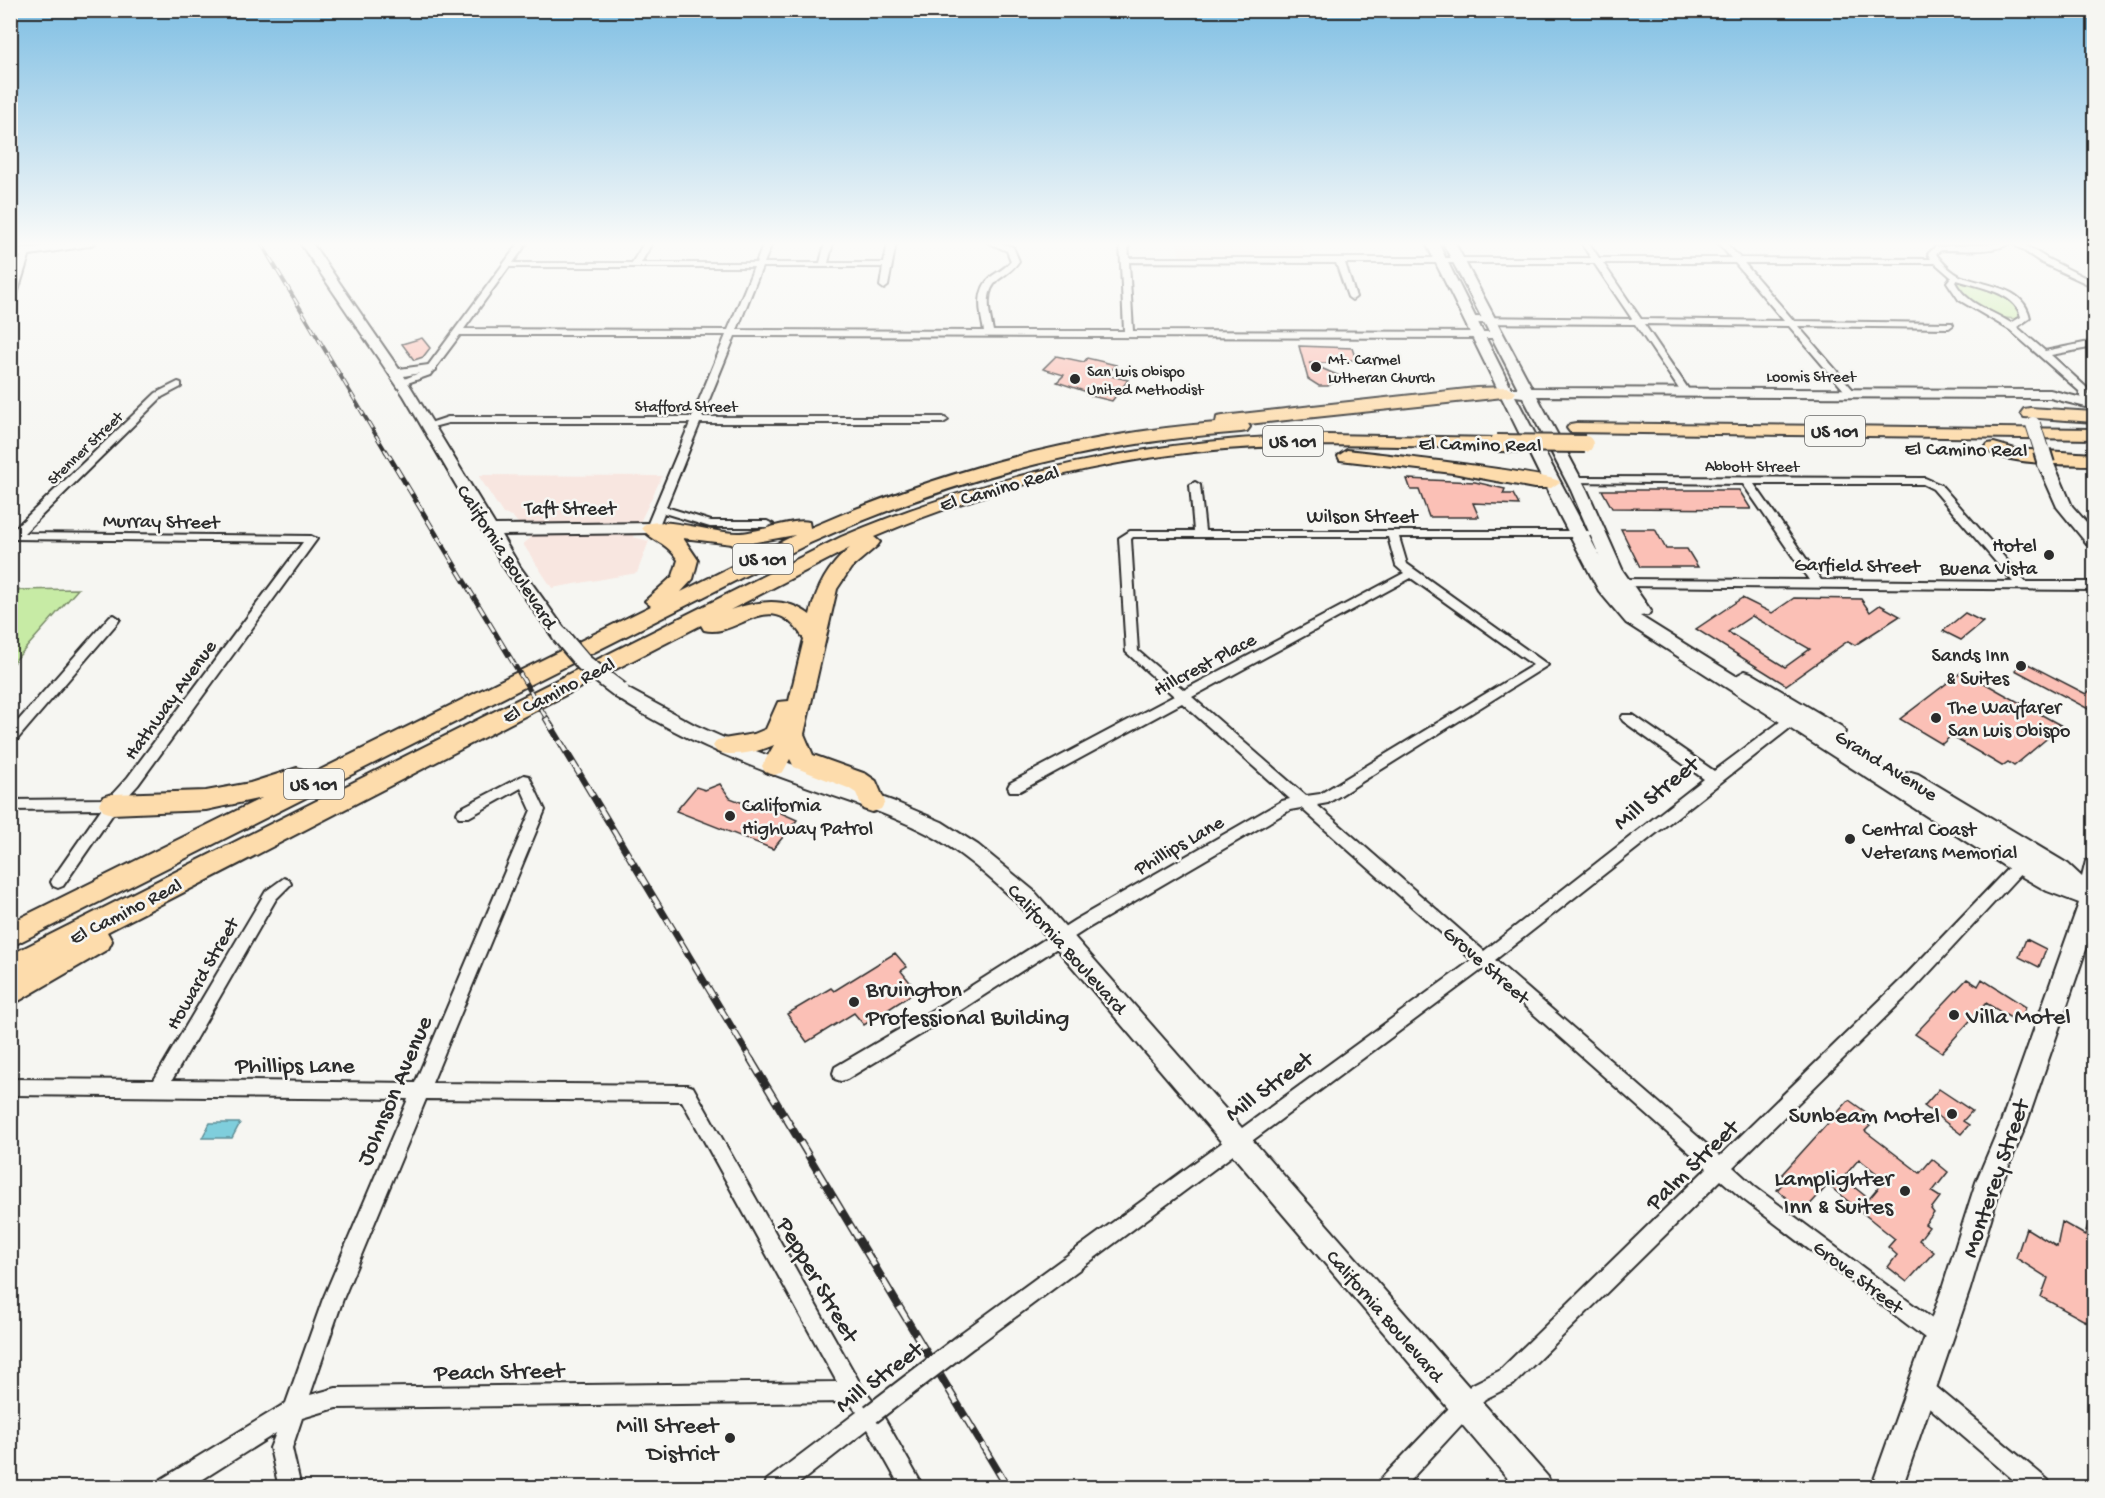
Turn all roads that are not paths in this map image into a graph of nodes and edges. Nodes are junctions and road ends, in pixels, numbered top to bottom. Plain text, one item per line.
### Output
1 (354, 313) edge
2 (472, 313) edge
3 (739, 313) edge
4 (987, 313) edge
5 (1129, 313) edge
6 (1467, 313) edge
7 (1486, 313) edge
8 (1633, 313) edge
9 (1785, 313) edge
10 (1986, 313) edge
11 (2026, 313) edge
12 (1470, 320) junction
13 (1490, 320) junction
14 (1639, 321) junction
15 (1793, 322) junction
16 (1949, 325) dead end
17 (2011, 326) junction
18 (458, 332) junction
19 (989, 332) junction
20 (731, 333) junction
21 (1130, 333) junction
22 (1477, 335) junction
23 (1497, 335) junction
24 (2094, 344) edge
25 (2043, 354) junction
26 (431, 367) joint
27 (398, 378) junction
28 (178, 385) dead end
29 (1507, 392) junction
30 (1525, 392) junction
31 (1686, 393) junction
32 (1852, 394) junction
33 (2017, 394) junction
34 (2091, 408) edge
35 (2031, 418) junction
36 (694, 420) junction
37 (943, 420) dead end
38 (429, 425) junction
39 (1207, 429) junction
40 (2094, 434) edge
41 (1494, 435) junction
42 (1994, 448) junction
43 (2094, 449) edge
44 (2094, 460) edge
45 (1091, 463) junction
46 (1573, 480) junction
47 (1746, 480) junction
48 (1551, 482) junction
49 (1195, 485) dead end
50 (915, 502) junction
51 (659, 508) junction
52 (767, 524) dead end
53 (652, 528) junction
54 (489, 530) junction
55 (1200, 532) junction
56 (1392, 533) junction
57 (1578, 534) junction
58 (1600, 534) junction
59 (12, 536) edge
60 (1125, 538) joint
61 (311, 539) joint
62 (2094, 541) edge
63 (1412, 573) junction
64 (1620, 582) junction
65 (1817, 584) junction
66 (2023, 586) junction
67 (2094, 586) edge
68 (114, 619) dead end
69 (617, 632) junction
70 (811, 646) junction
71 (590, 673) junction
72 (1182, 697) junction
73 (455, 715) junction
74 (1795, 716) junction
75 (1628, 718) dead end
76 (792, 734) junction
77 (10, 739) edge
78 (726, 746) junction
79 (774, 766) junction
80 (1713, 778) junction
81 (1015, 787) dead end
82 (1304, 801) junction
83 (872, 802) junction
84 (112, 804) junction
85 (10, 806) edge
86 (319, 811) junction
87 (464, 813) dead end
88 (2020, 865) junction
89 (2094, 867) edge
90 (58, 882) dead end
91 (284, 884) dead end
92 (2092, 907) edge
93 (10, 936) edge
94 (1061, 938) junction
95 (1482, 961) junction
96 (10, 969) edge
97 (10, 994) edge
98 (841, 1073) dead end
99 (10, 1087) edge
100 (159, 1088) junction
101 (420, 1089) junction
102 (687, 1093) joint
103 (1236, 1140) junction
104 (1720, 1169) junction
105 (1940, 1337) junction
106 (1922, 1388) junction
107 (854, 1392) junction
108 (1465, 1407) junction
109 (296, 1408) junction
110 (871, 1414) junction
111 (168, 1488) edge
112 (290, 1488) edge
113 (775, 1488) edge
114 (912, 1488) edge
115 (1388, 1488) edge
116 (1537, 1488) edge
117 (1886, 1488) edge
118 (2040, 1488) edge

1 - 27 street, California Boulevard
2 - 18 street
3 - 20 street
4 - 19 street
5 - 21 street
6 - 12 street, Grand Avenue
7 - 13 street, Grand Avenue
8 - 14 street
9 - 15 street
10 - 17 street
11 - 17 street
12 - 13 street
12 - 22 street, Grand Avenue
13 - 14 street
13 - 23 street, Grand Avenue
14 - 15 street
14 - 31 street
15 - 16 street
15 - 32 street
17 - 25 street
18 - 20 street
18 - 26 street
19 - 20 street
19 - 21 street
20 - 36 street
21 - 22 street
22 - 23 street
22 - 29 street, Grand Avenue
23 - 30 street, Grand Avenue
24 - 25 street
25 - 34 street
26 - 27 street
27 - 38 street, California Boulevard
28 - 59 street, Stenner Street
29 - 30 street, Loomis Street
29 - 39 highway
29 - 48 street, Grand Avenue
30 - 31 street, Loomis Street
30 - 46 street, Grand Avenue
31 - 32 street, Loomis Street
32 - 33 street, Loomis Street
33 - 34 street, Loomis Street
33 - 35 street
34 - 35 highway
35 - 62 street, bridge
36 - 37 street, Stafford Street
36 - 38 street, Stafford Street
36 - 51 street
38 - 54 street, California Boulevard
39 - 41 highway, El Camino Real / US 101
39 - 50 highway, El Camino Real / US 101
40 - 41 highway, El Camino Real / US 101
41 - 42 highway, El Camino Real / US 101, bridge
41 - 45 highway, El Camino Real / US 101
42 - 43 highway, El Camino Real / US 101
42 - 44 highway
45 - 48 highway
45 - 50 highway, El Camino Real / US 101
46 - 47 street, Abbott Street
46 - 48 street
46 - 58 street, Grand Avenue
47 - 65 street
47 - 66 street, Abbott Street
48 - 57 street, Grand Avenue
49 - 55 street
50 - 53 highway
50 - 69 highway, El Camino Real / US 101
50 - 70 highway
50 - 71 highway, El Camino Real / US 101
51 - 52 street
51 - 53 street
53 - 54 street, Taft Street
53 - 69 highway
54 - 78 street, California Boulevard, bridge
55 - 56 street, Wilson Street
55 - 60 street, Wilson Street
56 - 57 street, Wilson Street
56 - 63 street
57 - 58 street, Wilson Street
57 - 74 street, Grand Avenue
58 - 64 street, Grand Avenue
59 - 61 street, Murray Street
60 - 72 street, Grove Street
61 - 84 street, Hathway Avenue
63 - 72 street, Hillcrest Place
63 - 82 street, Phillips Lane
64 - 65 street, Garfield Street
64 - 74 street, Grand Avenue
65 - 66 street, Garfield Street
66 - 67 street, Garfield Street
68 - 77 street
69 - 73 highway, El Camino Real / US 101
70 - 71 highway
70 - 76 highway
70 - 78 highway
71 - 86 highway, El Camino Real / US 101
72 - 81 street, Hillcrest Place
72 - 82 street, Grove Street
73 - 84 highway
73 - 93 highway, El Camino Real / US 101
74 - 80 street, Mill Street
74 - 88 street, Grand Avenue
74 - 92 street, Grand Avenue
75 - 80 street
76 - 79 highway
76 - 83 highway
78 - 79 street, California Boulevard
79 - 83 street, California Boulevard
80 - 95 street, Mill Street
82 - 94 street, Phillips Lane
82 - 95 street, Grove Street
83 - 94 street, California Boulevard
84 - 85 street
84 - 90 street, Hathway Avenue
86 - 96 highway, El Camino Real / US 101
86 - 97 highway
87 - 101 street, Johnson Avenue
88 - 92 street, Grand Avenue
88 - 104 street, Palm Street
89 - 92 street, Monterey Street
91 - 100 street, Howard Street
92 - 105 street, Monterey Street
94 - 98 street, Phillips Lane
94 - 103 street, California Boulevard
95 - 103 street, Mill Street
95 - 104 street, Grove Street
99 - 100 street, Phillips Lane
100 - 101 street, Phillips Lane
101 - 102 street, Phillips Lane
101 - 109 street, Johnson Avenue
102 - 107 street, Pepper Street
103 - 108 street, California Boulevard
103 - 110 street, Mill Street, bridge
104 - 105 street, Grove Street
104 - 108 street, Palm Street
105 - 106 street, Monterey Street
106 - 117 street, Monterey Street
106 - 118 street
107 - 109 street, Peach Street
107 - 110 street, Pepper Street
108 - 115 street, Palm Street
108 - 116 street, California Boulevard
109 - 111 street, Peach Street
109 - 112 street, Johnson Avenue
110 - 113 street, Mill Street
110 - 114 street, Pepper Street

